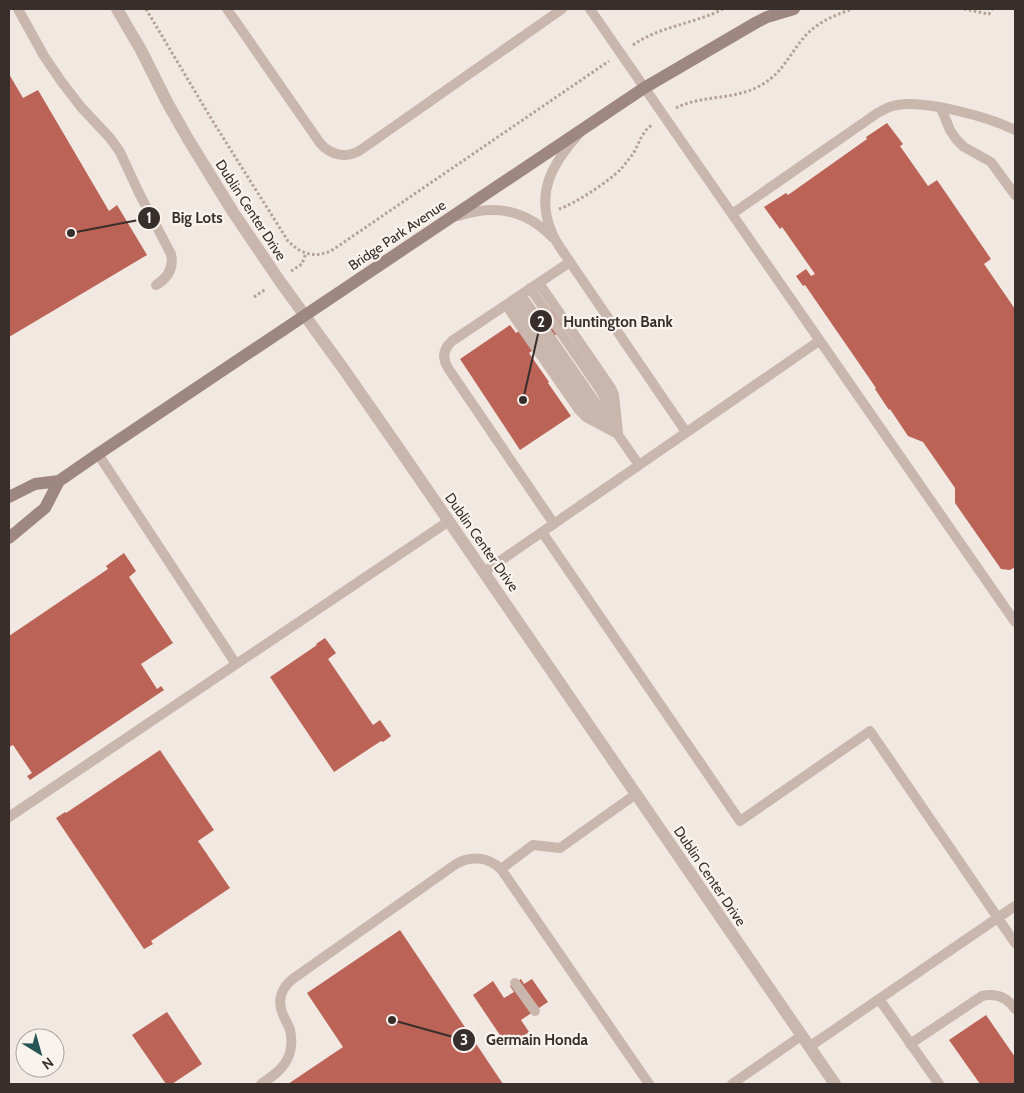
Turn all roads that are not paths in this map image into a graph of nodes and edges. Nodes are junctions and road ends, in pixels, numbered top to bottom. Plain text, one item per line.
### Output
1 (18, 9) edge
2 (117, 9) edge
3 (227, 9) edge
4 (562, 9) edge
5 (590, 9) edge
6 (773, 9) edge
7 (794, 9) edge
8 (757, 22) junction
9 (644, 88) junction
10 (941, 108) junction
11 (588, 125) junction
12 (1015, 130) edge
13 (1015, 195) edge
14 (732, 214) junction
15 (440, 225) junction
16 (559, 246) junction
17 (570, 262) junction
18 (156, 286) dead end
19 (534, 286) junction
20 (513, 300) junction
21 (305, 315) junction
22 (820, 341) junction
23 (686, 432) junction
24 (620, 438) junction
25 (98, 454) junction
26 (639, 465) junction
27 (59, 482) junction
28 (9, 497) edge
29 (449, 521) junction
30 (554, 524) junction
31 (542, 532) junction
32 (9, 538) edge
33 (484, 572) junction
34 (1015, 622) edge
35 (236, 664) junction
36 (636, 794) junction
37 (9, 817) edge
38 (501, 869) junction
39 (1015, 906) edge
40 (998, 918) junction
41 (1015, 943) edge
42 (515, 983) dead end
43 (879, 999) junction
44 (1015, 1010) edge
45 (535, 1011) dead end
46 (801, 1036) junction
47 (910, 1044) junction
48 (810, 1047) junction
49 (261, 1084) edge
50 (649, 1084) edge
51 (732, 1084) edge
52 (835, 1084) edge
53 (938, 1084) edge

1 - 18 lane
2 - 21 street, Dublin Center Drive
3 - 4 lane
5 - 9 lane
6 - 8 street, Bridge Park Avenue
7 - 8 street, Bridge Park Avenue
8 - 9 street, Bridge Park Avenue
9 - 11 street, Bridge Park Avenue
9 - 14 lane
10 - 12 lane
10 - 13 lane
10 - 14 lane
11 - 15 street, Bridge Park Avenue
11 - 16 lane
14 - 22 lane
15 - 16 lane
15 - 21 street, Bridge Park Avenue
16 - 17 lane
17 - 19 lane
17 - 23 lane
19 - 20 lane
19 - 24 lane
20 - 24 lane
20 - 24 lane
20 - 30 lane
21 - 25 street, Bridge Park Avenue
21 - 29 street, Dublin Center Drive
22 - 23 lane
22 - 34 lane
23 - 26 lane
24 - 26 lane
25 - 27 street, Bridge Park Avenue
25 - 35 lane
26 - 30 lane
27 - 28 street
27 - 32 street, Bridge Park Avenue
29 - 33 street, Dublin Center Drive
29 - 35 lane
30 - 31 lane
31 - 33 lane
31 - 40 lane
33 - 36 street, Dublin Center Drive
35 - 37 lane
36 - 38 lane
36 - 46 street, Dublin Center Drive
38 - 49 lane
38 - 50 lane
39 - 40 lane
40 - 41 lane
40 - 43 lane
42 - 45 lane
43 - 47 lane
43 - 48 lane
44 - 47 lane
46 - 48 street, Dublin Center Drive
46 - 51 lane
47 - 53 lane
48 - 52 street, Dublin Center Drive

